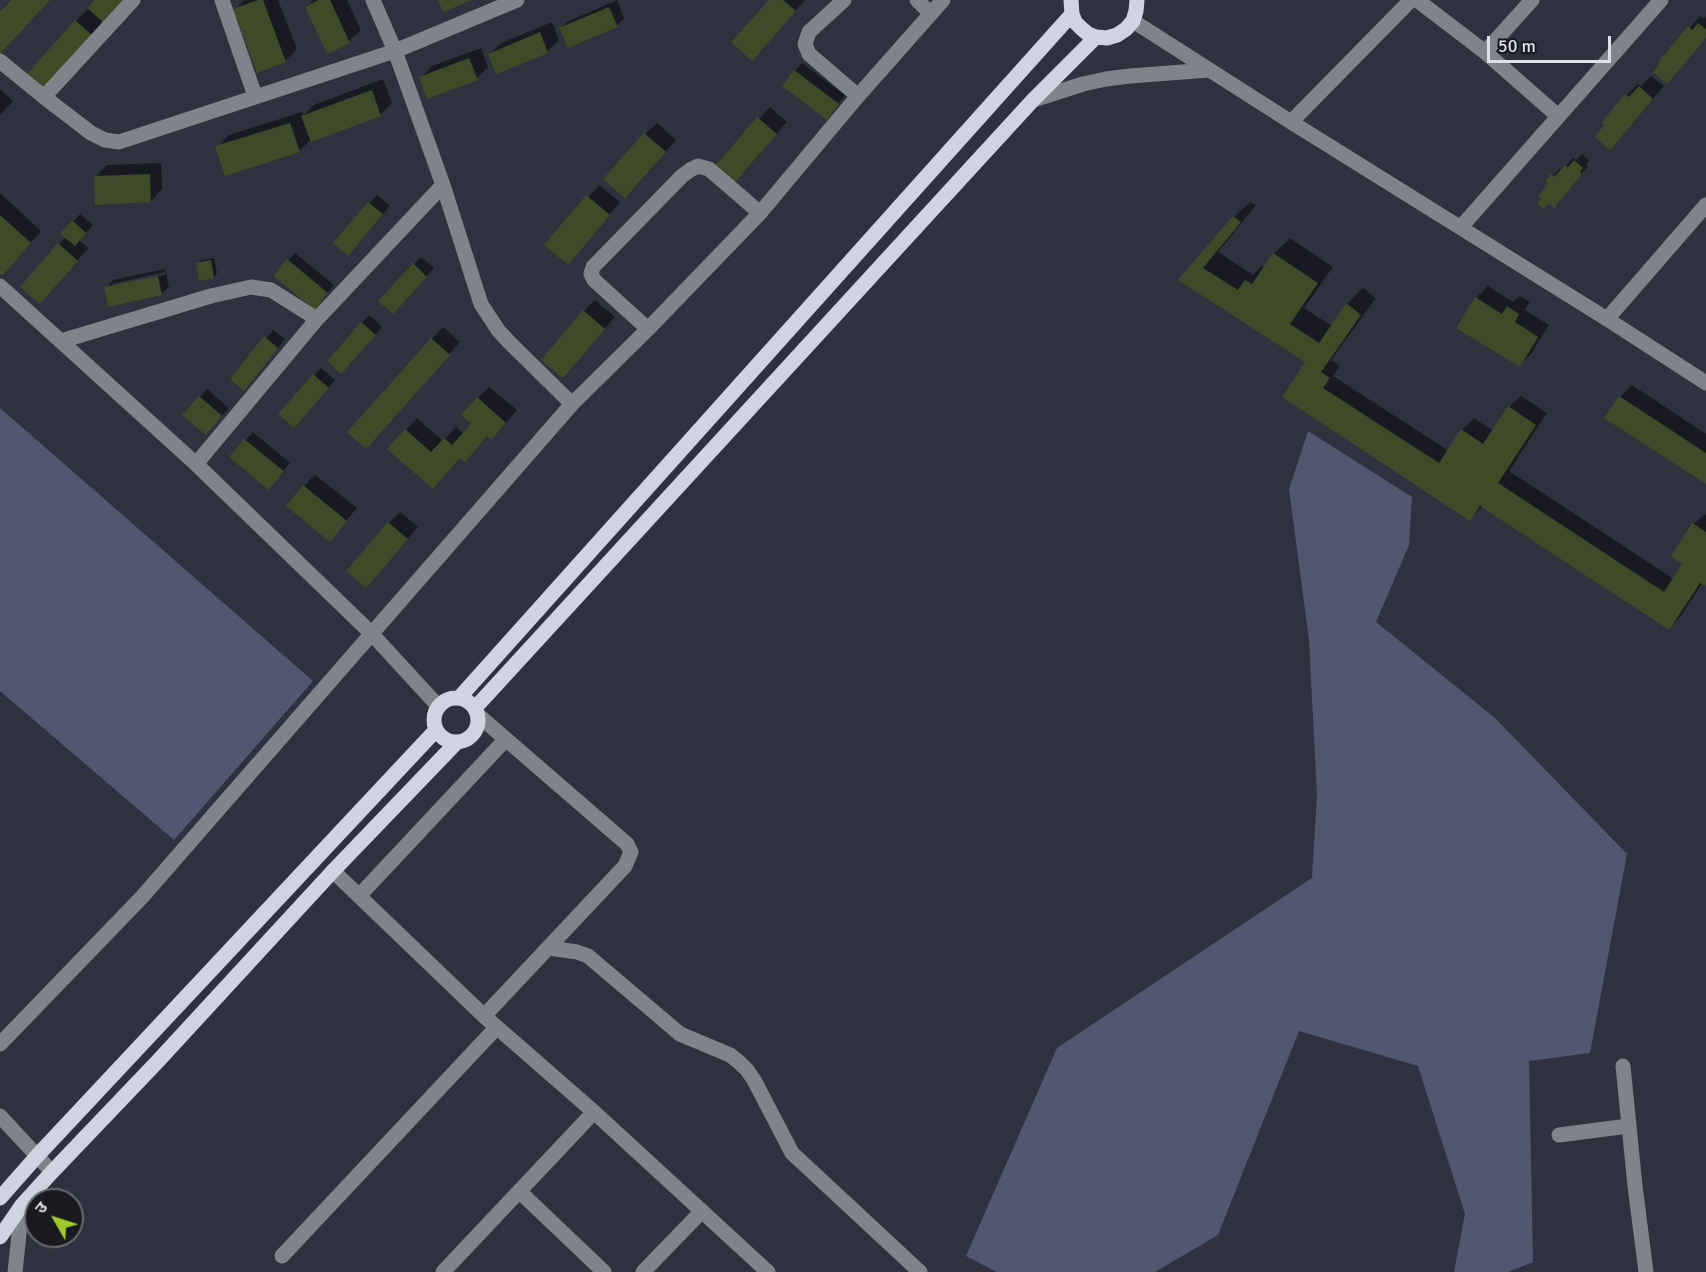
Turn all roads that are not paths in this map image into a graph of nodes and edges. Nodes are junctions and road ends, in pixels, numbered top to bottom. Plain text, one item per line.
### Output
1 (133, 0) edge
2 (222, 0) edge
3 (373, 0) edge
4 (517, 0) edge
5 (844, 0) edge
6 (917, 0) edge
7 (943, 0) edge
8 (1137, 0) edge
9 (1411, 0) edge
10 (1417, 0) edge
11 (1532, 0) edge
12 (1661, 0) edge
13 (1071, 7) edge
14 (930, 13) junction
15 (1133, 21) junction
16 (1096, 37) junction
17 (395, 51) junction
18 (1485, 52) junction
19 (0, 61) edge
20 (1209, 70) junction
21 (255, 96) junction
22 (858, 96) junction
23 (44, 98) junction
24 (1033, 100) junction
25 (1558, 116) junction
26 (1291, 122) junction
27 (443, 185) junction
28 (1706, 204) edge
29 (760, 213) junction
30 (1461, 227) junction
31 (0, 286) edge
32 (317, 319) junction
33 (1607, 319) junction
34 (648, 329) junction
35 (61, 340) junction
36 (1706, 383) edge
37 (572, 404) junction
38 (196, 464) junction
39 (371, 633) junction
40 (459, 698) junction
41 (439, 707) junction
42 (477, 711) junction
43 (436, 730) junction
44 (506, 739) junction
45 (457, 742) junction
46 (333, 871) junction
47 (359, 896) junction
48 (549, 948) junction
49 (484, 1016) junction
50 (497, 1028) junction
51 (0, 1044) edge
52 (1623, 1066) dead end
53 (594, 1112) junction
54 (0, 1116) edge
55 (1628, 1126) junction
56 (1559, 1135) dead end
57 (37, 1156) junction
58 (52, 1172) junction
59 (519, 1191) junction
60 (0, 1198) edge
61 (22, 1205) junction
62 (702, 1211) junction
63 (0, 1237) edge
64 (282, 1256) dead end
65 (15, 1272) edge
66 (443, 1272) edge
67 (604, 1272) edge
68 (643, 1272) edge
69 (768, 1272) edge
70 (920, 1272) edge
71 (1646, 1272) edge

1 - 23 street
2 - 21 street
3 - 17 street
4 - 17 street
5 - 22 street
6 - 14 street
7 - 14 street
8 - 15 main road
9 - 26 street
10 - 18 street
11 - 18 street
12 - 25 street
13 - 16 main road
13 - 40 main road
14 - 22 street
15 - 16 main road
15 - 20 street
16 - 24 main road
17 - 21 street
17 - 27 street
18 - 25 street
19 - 23 street
20 - 24 street
20 - 26 street
21 - 23 street
22 - 29 street
24 - 42 main road
25 - 30 street
26 - 30 street
27 - 32 street
27 - 37 street
28 - 33 street
29 - 34 street
29 - 34 street
30 - 33 street
31 - 35 street
32 - 35 street
32 - 38 street
33 - 36 street
34 - 37 street
35 - 38 street
37 - 39 street
38 - 39 street
39 - 41 street
39 - 51 street
40 - 41 main road
40 - 42 main road
41 - 43 main road
42 - 44 street
42 - 45 main road
43 - 45 main road
43 - 57 main road
44 - 47 street
44 - 48 street
45 - 46 main road
46 - 47 street
46 - 58 main road
47 - 49 street
48 - 49 street
48 - 70 street
49 - 50 street
50 - 53 street
50 - 64 street
52 - 55 street
53 - 59 street
53 - 62 street
54 - 57 street
55 - 56 street
55 - 71 street
57 - 58 street
57 - 60 main road
58 - 61 main road
59 - 66 street
59 - 67 street
61 - 63 main road
61 - 65 street
62 - 68 street
62 - 69 street

